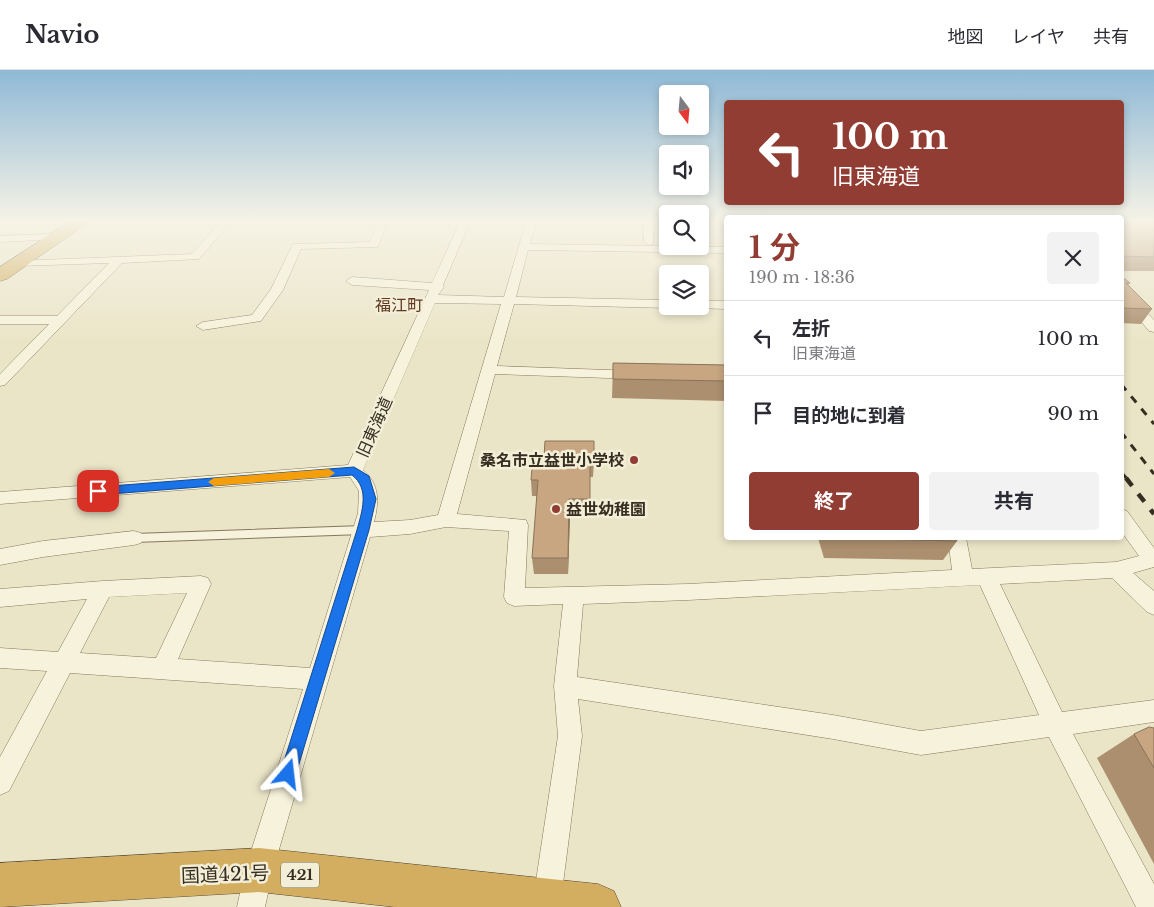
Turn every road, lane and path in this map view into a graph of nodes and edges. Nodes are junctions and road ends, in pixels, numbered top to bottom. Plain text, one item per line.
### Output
1 (21, 261) edge
2 (115, 261) edge
3 (118, 261) edge
4 (290, 261) edge
5 (448, 261) edge
6 (520, 261) edge
7 (18, 263) junction
8 (0, 275) edge
9 (352, 281) dead end
10 (435, 293) junction
11 (510, 301) junction
12 (659, 304) edge
13 (709, 305) edge
14 (724, 305) edge
15 (1134, 306) edge
16 (0, 320) edge
17 (60, 320) junction
18 (203, 326) dead end
19 (1154, 328) edge
20 (489, 370) junction
21 (651, 376) edge
22 (0, 382) edge
23 (354, 471) junction
24 (0, 498) edge
25 (446, 520) junction
26 (1124, 520) edge
27 (363, 530) junction
28 (134, 538) joint
29 (957, 540) edge
30 (2, 559) edge
31 (1116, 570) junction
32 (986, 576) junction
33 (963, 577) junction
34 (103, 588) junction
35 (574, 594) junction
36 (0, 598) edge
37 (1154, 606) edge
38 (0, 658) edge
39 (63, 663) junction
40 (162, 670) junction
41 (316, 679) junction
42 (565, 686) junction
43 (1154, 711) edge
44 (1056, 726) junction
45 (0, 782) edge
46 (0, 885) edge
47 (255, 889) edge
48 (546, 904) edge
49 (598, 907) edge
50 (1151, 907) edge

1 - 7 highway
2 - 7 street
3 - 17 street
4 - 18 street
5 - 10 street, 旧東海道
6 - 11 street
7 - 8 highway
9 - 10 street
10 - 11 street
10 - 23 street, 旧東海道
11 - 12 street
11 - 20 street
13 - 14 street
15 - 19 street
16 - 17 street
17 - 22 street
20 - 21 street
20 - 25 street
23 - 24 street, 旧東海道
23 - 27 street
25 - 27 street
25 - 35 street
26 - 31 street
27 - 28 lane
27 - 41 street
28 - 30 street
29 - 33 street
31 - 32 street
31 - 37 street
32 - 33 street
32 - 44 street
33 - 35 street
34 - 36 street
34 - 39 street
34 - 40 street
35 - 42 street
38 - 39 street
39 - 40 street
39 - 45 street
40 - 41 street
41 - 47 street
42 - 44 street
42 - 48 street
43 - 44 street
44 - 50 street
46 - 47 highway, 国道421号 / 421
47 - 48 highway, 国道421号 / 421
48 - 49 highway, 国道421号 / 421

